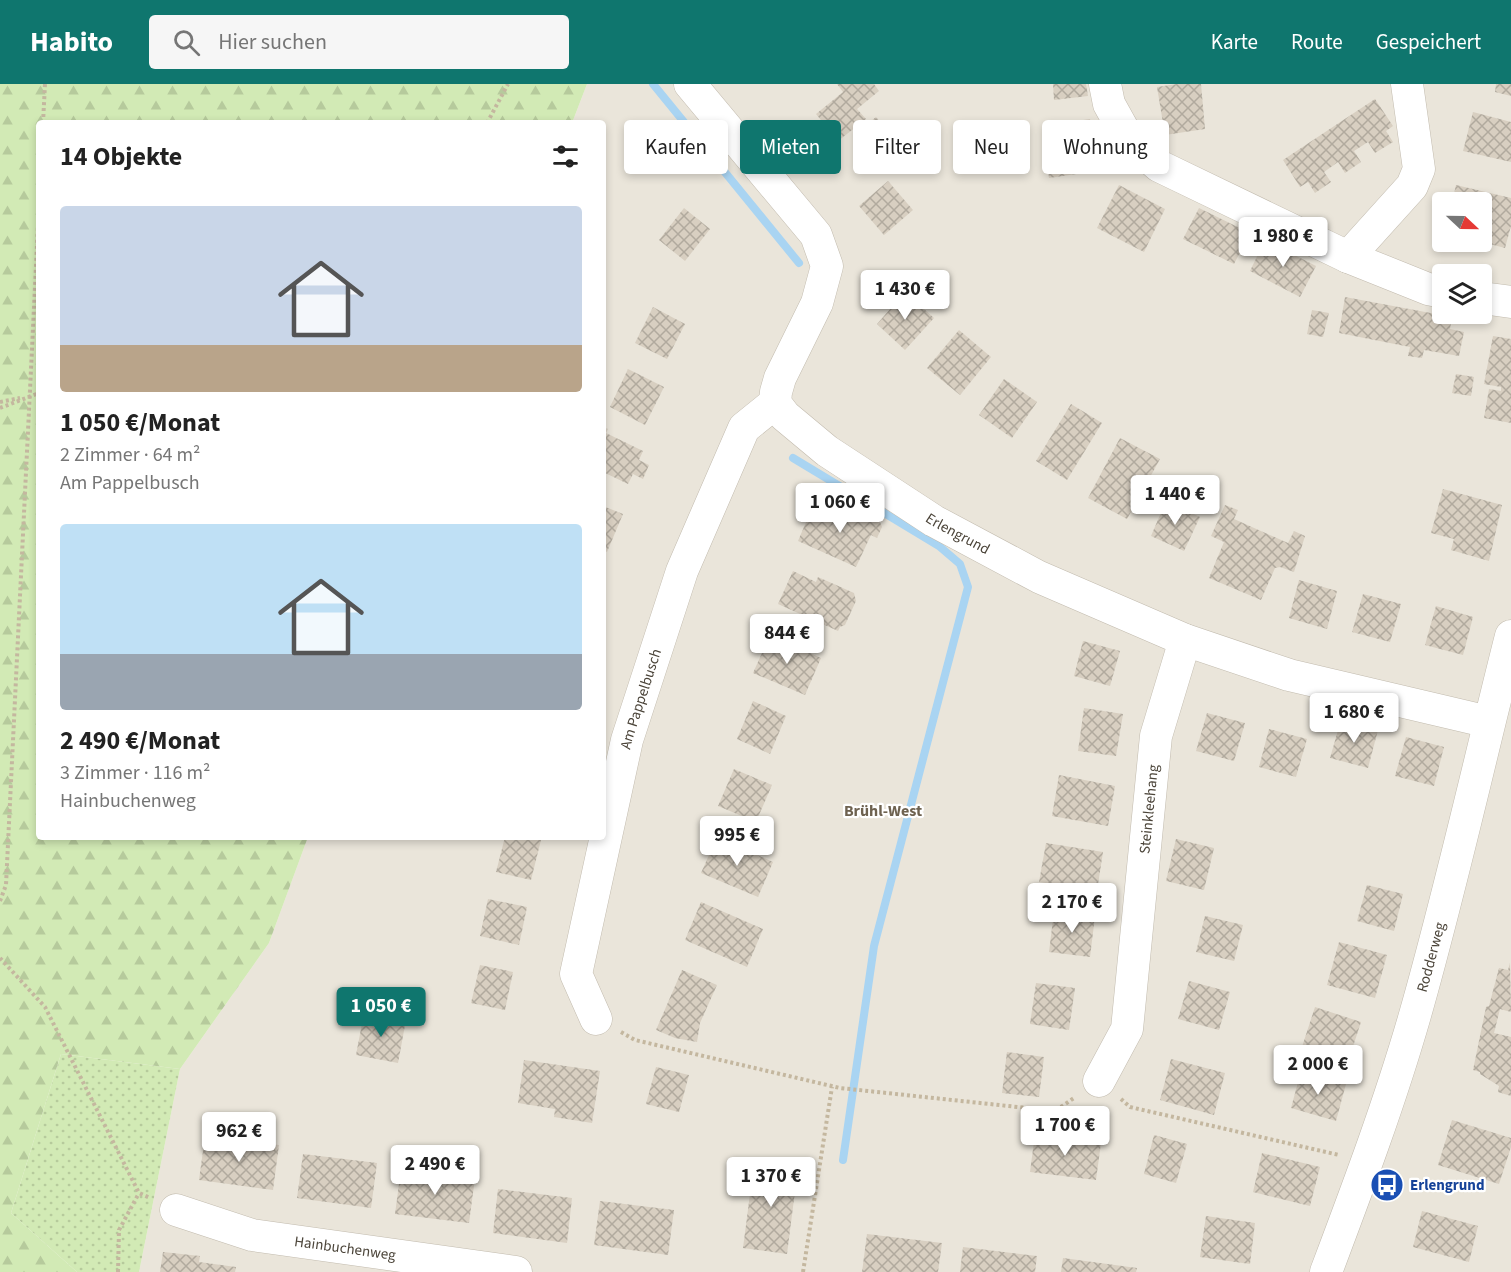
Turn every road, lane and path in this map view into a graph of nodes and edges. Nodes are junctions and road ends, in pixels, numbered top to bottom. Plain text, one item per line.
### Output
1 (45, 84) edge
2 (508, 84) edge
3 (690, 84) edge
4 (1105, 84) edge
5 (1407, 84) edge
6 (43, 120) edge
7 (489, 120) edge
8 (1348, 257) junction
9 (36, 268) edge
10 (1432, 290) edge
11 (1492, 299) edge
12 (1511, 302) edge
13 (36, 394) edge
14 (30, 396) junction
15 (0, 402) edge
16 (775, 403) junction
17 (0, 408) edge
18 (1511, 636) edge
19 (1185, 640) junction
20 (1489, 722) junction
21 (606, 836) edge
22 (605, 840) edge
23 (0, 901) edge
24 (0, 958) edge
25 (596, 1019) joint
26 (1098, 1081) junction
27 (832, 1087) junction
28 (1368, 1162) junction
29 (139, 1193) junction
30 (165, 1205) joint
31 (423, 1266) edge
32 (118, 1272) edge
33 (516, 1272) edge
34 (804, 1272) edge
35 (1326, 1272) edge

1 - 6 path
2 - 7 path
3 - 16 street
4 - 8 street
5 - 8 street
8 - 10 street
9 - 14 path
11 - 12 street
13 - 14 path
14 - 15 path
14 - 17 path
14 - 23 path
16 - 19 street, Erlengrund
16 - 21 street, Am Pappelbusch
18 - 20 street, Rodderweg
19 - 20 street, Erlengrund
19 - 26 street, Steinkleehang
20 - 28 street, Rodderweg
22 - 25 street, Am Pappelbusch
24 - 29 path
25 - 27 path
26 - 27 path
26 - 28 path
27 - 34 path
28 - 35 street, Rodderweg
29 - 30 path
29 - 32 path
30 - 31 street, Hainbuchenweg
31 - 33 street, Hainbuchenweg

